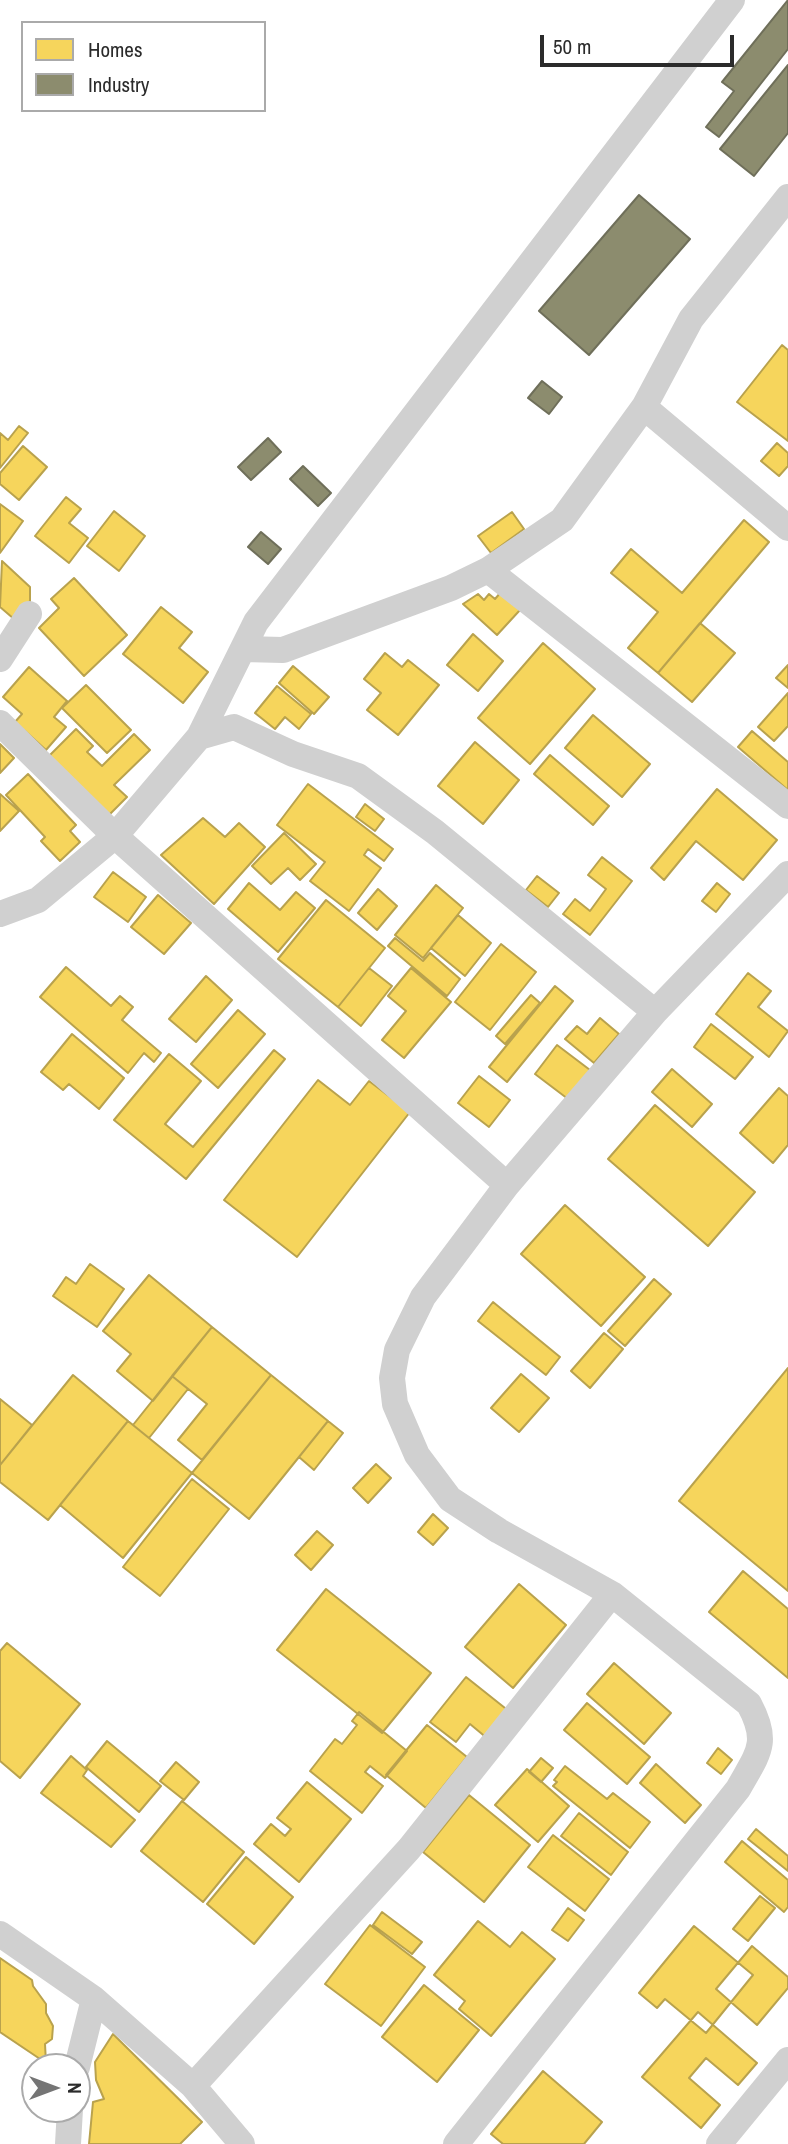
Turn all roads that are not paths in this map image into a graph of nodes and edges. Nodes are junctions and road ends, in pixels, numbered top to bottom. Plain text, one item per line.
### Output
1 (732, 0) edge
2 (788, 197) edge
3 (644, 407) junction
4 (788, 528) edge
5 (488, 570) junction
6 (29, 614) dead end
7 (243, 649) junction
8 (0, 659) edge
9 (0, 723) edge
10 (199, 737) junction
11 (788, 806) edge
12 (115, 836) junction
13 (788, 874) edge
14 (0, 914) edge
15 (654, 1012) junction
16 (507, 1185) junction
17 (612, 1594) junction
18 (0, 1934) edge
19 (94, 1999) junction
20 (80, 2053) edge
21 (788, 2060) edge
22 (193, 2086) junction
23 (69, 2123) edge
24 (68, 2144) edge
25 (242, 2144) edge
26 (456, 2144) edge
27 (719, 2144) edge

1 - 7 street
2 - 3 street
3 - 4 street
3 - 5 street
5 - 7 street
5 - 11 street
6 - 8 street
7 - 10 street
9 - 12 street
10 - 12 street
10 - 15 street
12 - 14 street
12 - 16 street
13 - 15 street
15 - 16 street
16 - 17 street
17 - 22 street
17 - 26 street
18 - 19 street
19 - 20 street
19 - 22 street
21 - 27 street
22 - 25 street
23 - 24 street

